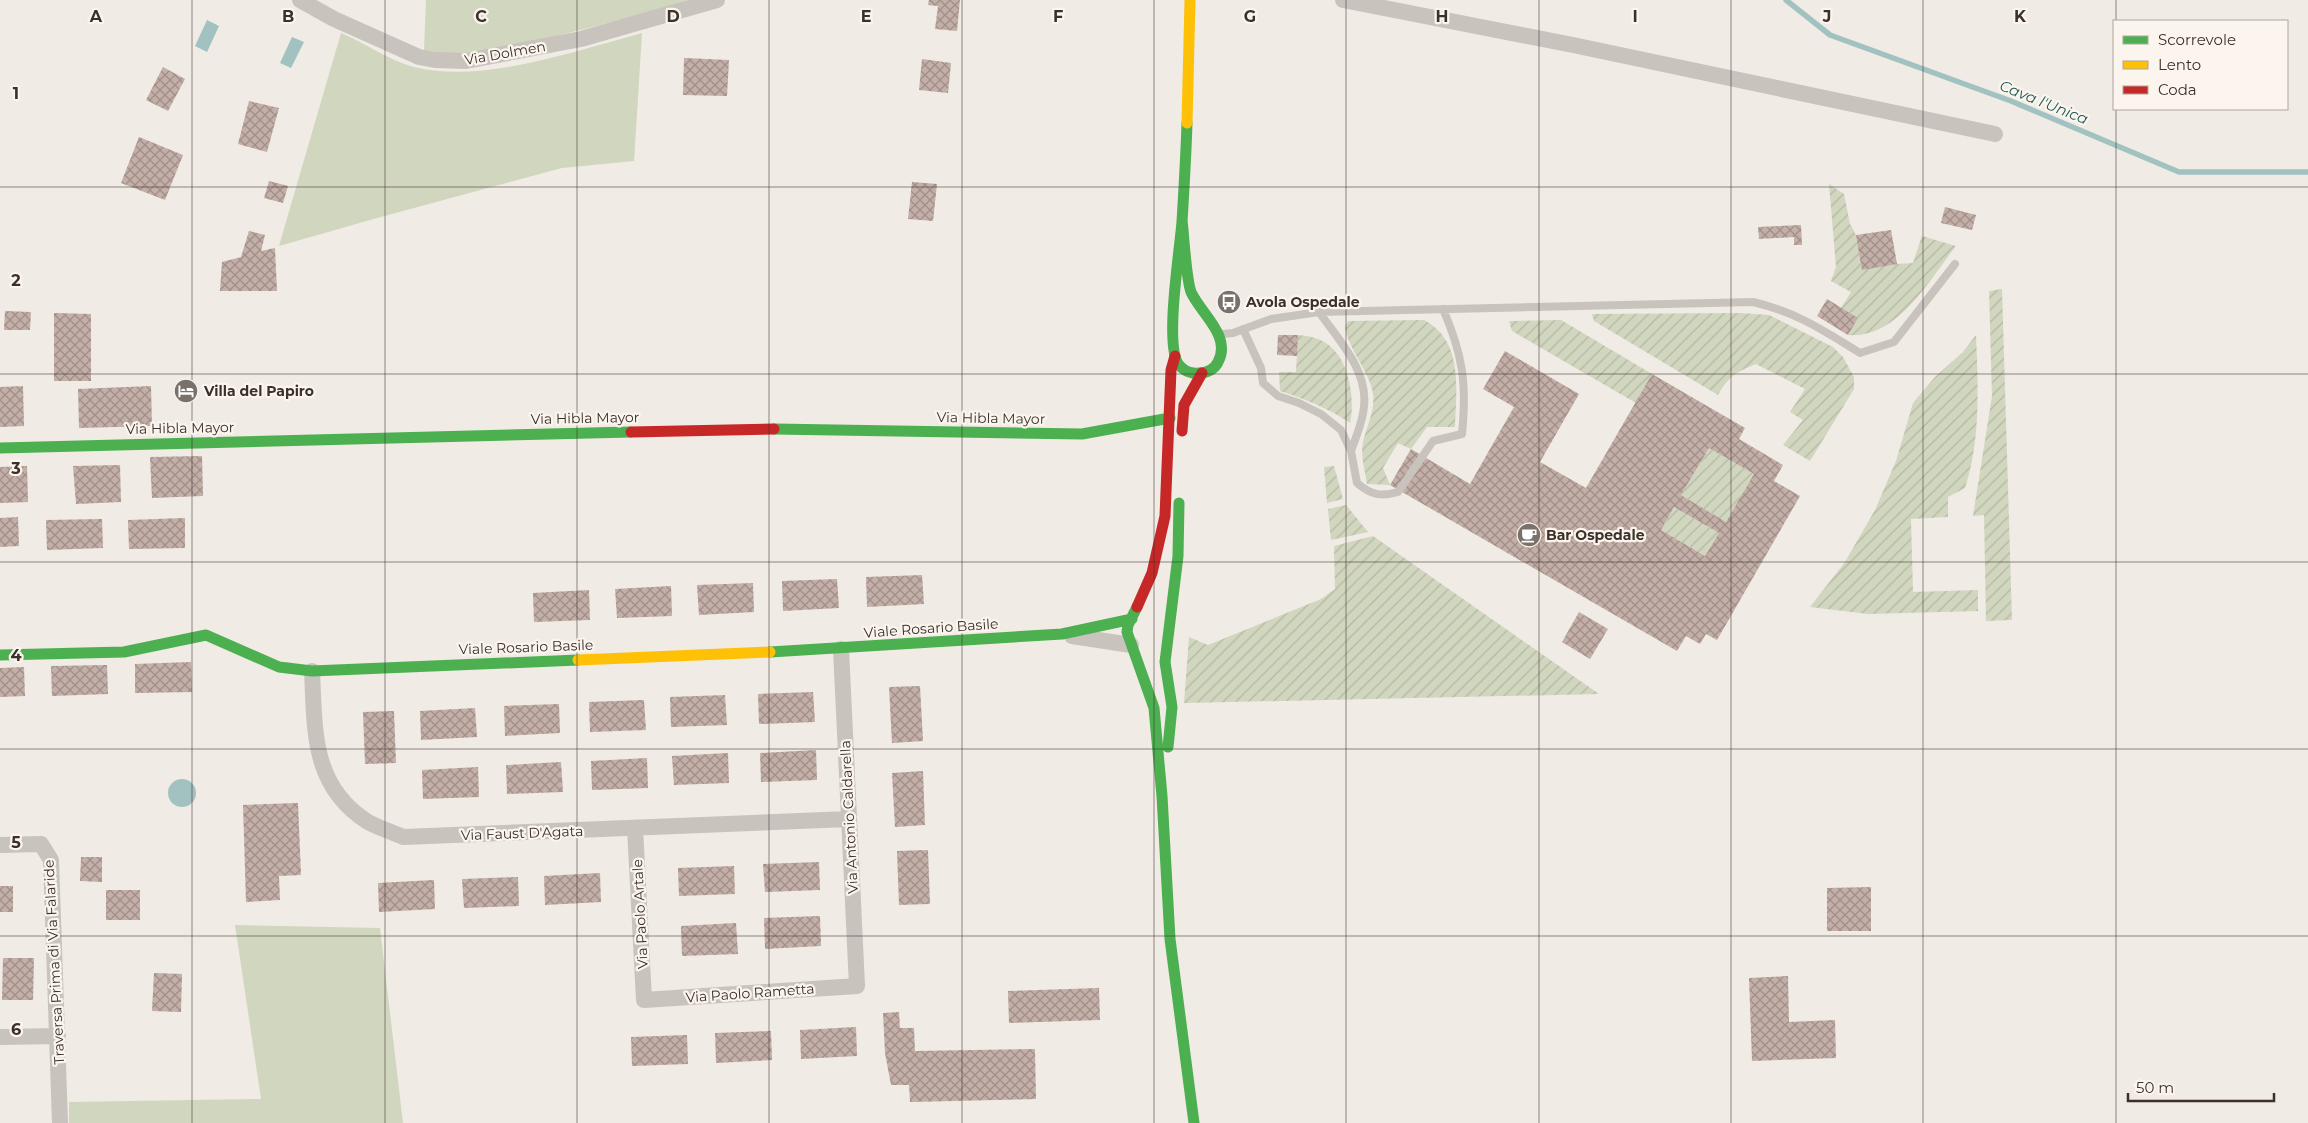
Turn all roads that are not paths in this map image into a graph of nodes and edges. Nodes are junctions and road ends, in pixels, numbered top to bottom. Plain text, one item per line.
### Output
1 (300, 0) edge
2 (717, 0) edge
3 (1190, 0) edge
4 (1343, 0) edge
5 (1995, 134) dead end
6 (1182, 220) junction
7 (1955, 264) dead end
8 (1443, 309) junction
9 (1319, 312) junction
10 (1198, 324) dead end
11 (1184, 328) dead end
12 (1243, 330) junction
13 (1216, 331) junction
14 (1175, 340) junction
15 (1175, 356) junction
16 (1202, 374) junction
17 (1170, 418) junction
18 (1181, 445) dead end
19 (0, 448) edge
20 (1351, 451) junction
21 (1180, 491) dead end
22 (1146, 610) dead end
23 (1159, 614) dead end
24 (1133, 617) junction
25 (1062, 634) junction
26 (1169, 634) junction
27 (841, 649) junction
28 (1141, 650) junction
29 (0, 656) edge
30 (312, 671) junction
31 (1162, 796) junction
32 (849, 819) junction
33 (635, 828) junction
34 (0, 845) edge
35 (857, 986) joint
36 (644, 1000) joint
37 (58, 1036) junction
38 (0, 1037) edge
39 (60, 1123) edge
40 (1194, 1123) edge

1 - 2 street, Via Dolmen
3 - 6 street
4 - 5 street
6 - 13 street
6 - 14 street
7 - 8 lane
8 - 9 lane
8 - 20 lane
9 - 12 lane
9 - 20 lane
10 - 13 street
11 - 14 street
12 - 13 lane
12 - 20 lane
13 - 16 street
14 - 15 street
15 - 16 street
15 - 17 street
16 - 18 street
17 - 19 street, Via Hibla Mayor
17 - 24 street
21 - 26 street
22 - 24 street, Viale Rosario Basile
23 - 26 street
24 - 25 street, Viale Rosario Basile
24 - 28 street
25 - 27 street, Viale Rosario Basile
25 - 28 street
26 - 28 street
26 - 31 street
27 - 30 street, Viale Rosario Basile
27 - 32 street, Via Antonio Caldarella
28 - 31 street
29 - 30 street, Viale Rosario Basile
30 - 33 street, Via Faust D'Agata
31 - 40 street
32 - 33 street, Via Faust D'Agata
32 - 35 street, Via Antonio Caldarella
33 - 36 street, Via Paolo Artale
34 - 37 street, Traversa Prima di Via Falaride
35 - 36 street, Via Paolo Rametta
37 - 38 street
37 - 39 street, Traversa Prima di Via Falaride

